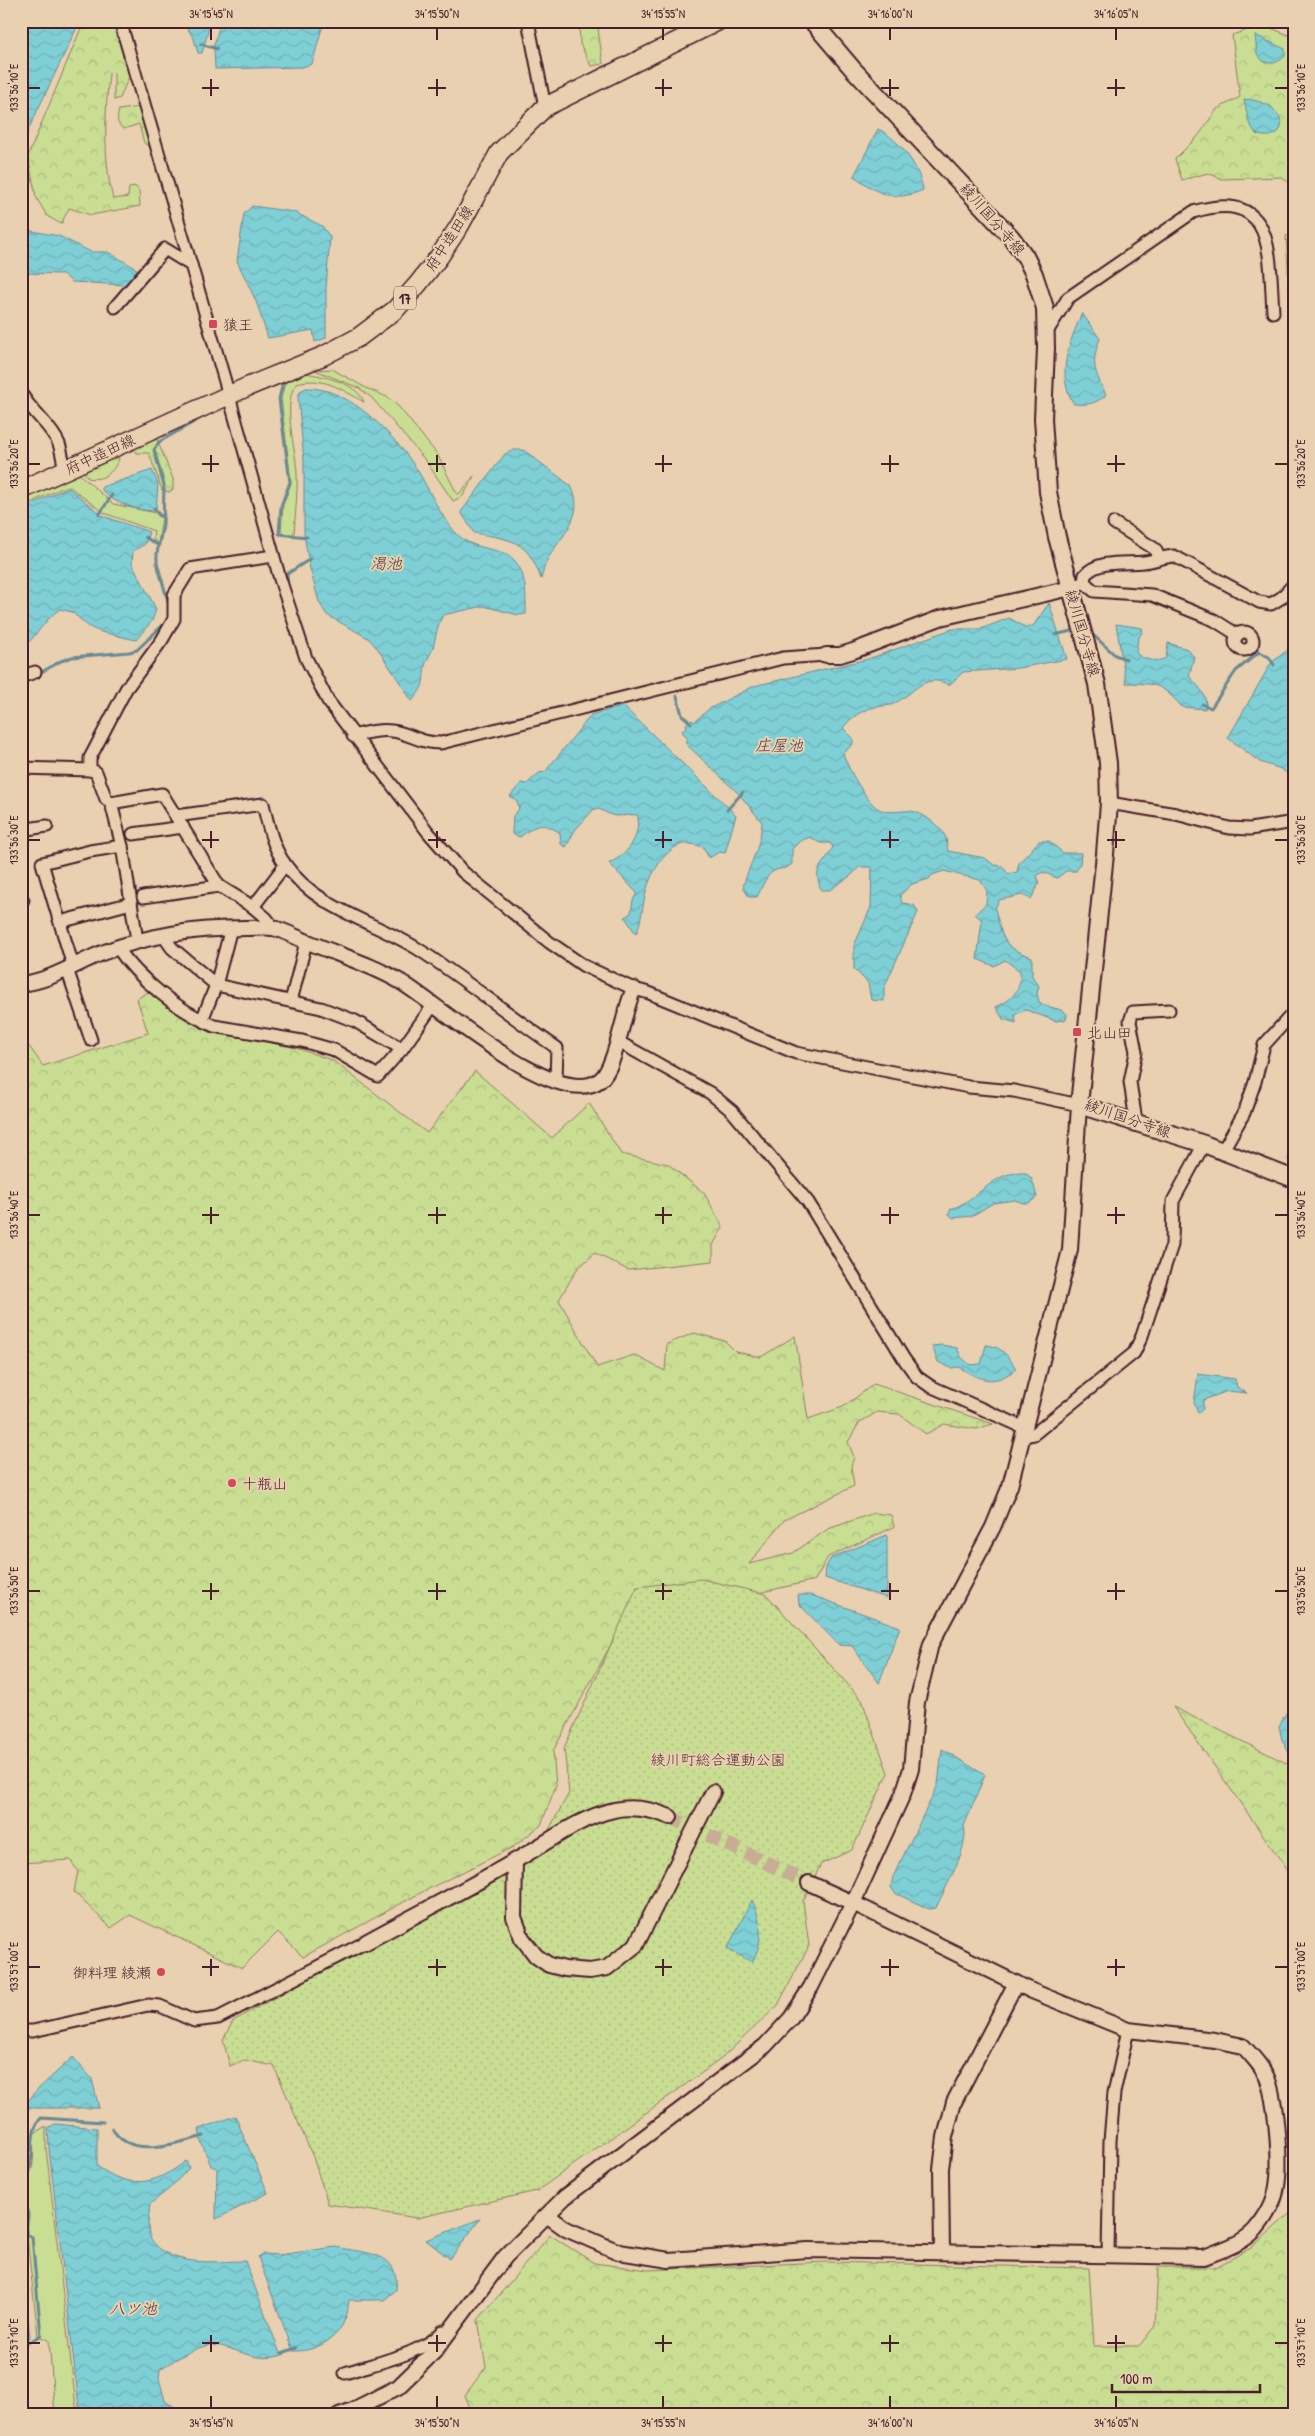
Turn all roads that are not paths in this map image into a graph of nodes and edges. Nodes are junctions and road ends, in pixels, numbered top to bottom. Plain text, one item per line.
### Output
1 (120, 21) edge
2 (528, 21) edge
3 (718, 21) edge
4 (812, 21) edge
5 (545, 107) junction
6 (191, 265) junction
7 (115, 307) dead end
8 (1273, 312) dead end
9 (1043, 338) junction
10 (21, 393) edge
11 (229, 395) junction
12 (65, 471) junction
13 (21, 490) edge
14 (1114, 523) dead end
15 (273, 556) junction
16 (1159, 557) junction
17 (1294, 584) edge
18 (1077, 585) junction
19 (1238, 635) dead end
20 (826, 655) joint
21 (35, 672) dead end
22 (21, 677) edge
23 (353, 736) junction
24 (21, 768) edge
25 (90, 770) junction
26 (111, 803) junction
27 (1109, 803) junction
28 (176, 816) junction
29 (1294, 822) edge
30 (47, 826) dead end
31 (183, 827) junction
32 (21, 830) edge
33 (134, 834) dead end
34 (122, 846) junction
35 (285, 865) junction
36 (219, 886) junction
37 (143, 897) dead end
38 (130, 903) junction
39 (253, 907) junction
40 (60, 922) junction
41 (231, 928) junction
42 (274, 928) junction
43 (163, 935) junction
44 (137, 940) junction
45 (306, 942) junction
46 (117, 947) junction
47 (70, 967) junction
48 (21, 984) edge
49 (216, 984) junction
50 (634, 989) junction
51 (292, 1001) junction
52 (434, 1004) junction
53 (1169, 1010) dead end
54 (1294, 1012) edge
55 (202, 1020) junction
56 (91, 1040) dead end
57 (617, 1041) junction
58 (402, 1050) junction
59 (556, 1080) junction
60 (1079, 1104) junction
61 (1136, 1121) junction
62 (1204, 1144) junction
63 (1223, 1150) junction
64 (1294, 1179) edge
65 (1024, 1432) junction
66 (713, 1792) dead end
67 (670, 1816) tunnel mouth
68 (515, 1861) junction
69 (809, 1883) tunnel mouth
70 (854, 1903) junction
71 (366, 1942) joint
72 (1016, 1983) junction
73 (1128, 2030) junction
74 (21, 2031) edge
75 (548, 2216) junction
76 (942, 2251) junction
77 (1108, 2255) junction
78 (452, 2328) junction
79 (345, 2372) dead end
80 (339, 2415) edge

1 - 6 street
2 - 5 street
3 - 5 main road, 府中造田線 / 17
4 - 9 main road, 綾川国分寺線
5 - 11 main road, 府中造田線 / 17
6 - 7 street
6 - 11 street
8 - 9 street
9 - 18 main road, 綾川国分寺線
10 - 12 street
11 - 12 main road, 府中造田線 / 17
11 - 15 street
12 - 13 main road, 府中造田線 / 17
14 - 16 street
15 - 23 street
15 - 25 street
16 - 17 street
16 - 18 street
18 - 19 street
18 - 20 street
18 - 27 main road, 綾川国分寺線
20 - 23 street
21 - 22 street
23 - 50 street
24 - 25 street
25 - 26 street
26 - 28 street
26 - 34 street
27 - 29 street
27 - 60 main road, 綾川国分寺線
28 - 31 street
28 - 35 street
30 - 32 street
31 - 33 street
31 - 36 street
34 - 38 street
34 - 40 street
35 - 39 street
35 - 59 street
36 - 37 street
36 - 39 street
38 - 40 street
38 - 44 street
39 - 42 street
40 - 47 street
41 - 42 street
41 - 43 street
41 - 49 street
42 - 45 street
43 - 44 street
43 - 49 street
44 - 46 street
45 - 51 street
45 - 52 street
46 - 47 street
46 - 55 street
47 - 48 street
47 - 56 street
49 - 51 street
49 - 55 street
50 - 57 street
50 - 60 street
51 - 58 street
52 - 58 street
52 - 59 street
53 - 61 street
54 - 63 street
55 - 58 street
57 - 59 street
57 - 65 street
60 - 61 main road, 綾川国分寺線
60 - 65 street
61 - 62 main road, 綾川国分寺線
62 - 63 main road, 綾川国分寺線
62 - 65 street
63 - 64 main road, 綾川国分寺線
65 - 70 street
66 - 68 street
67 - 68 street
68 - 71 street
69 - 70 street
70 - 72 street
70 - 75 street
71 - 74 street
72 - 73 street
72 - 76 street
73 - 77 street
73 - 77 street
75 - 76 street
75 - 78 street
76 - 77 street
78 - 79 street
78 - 80 street

